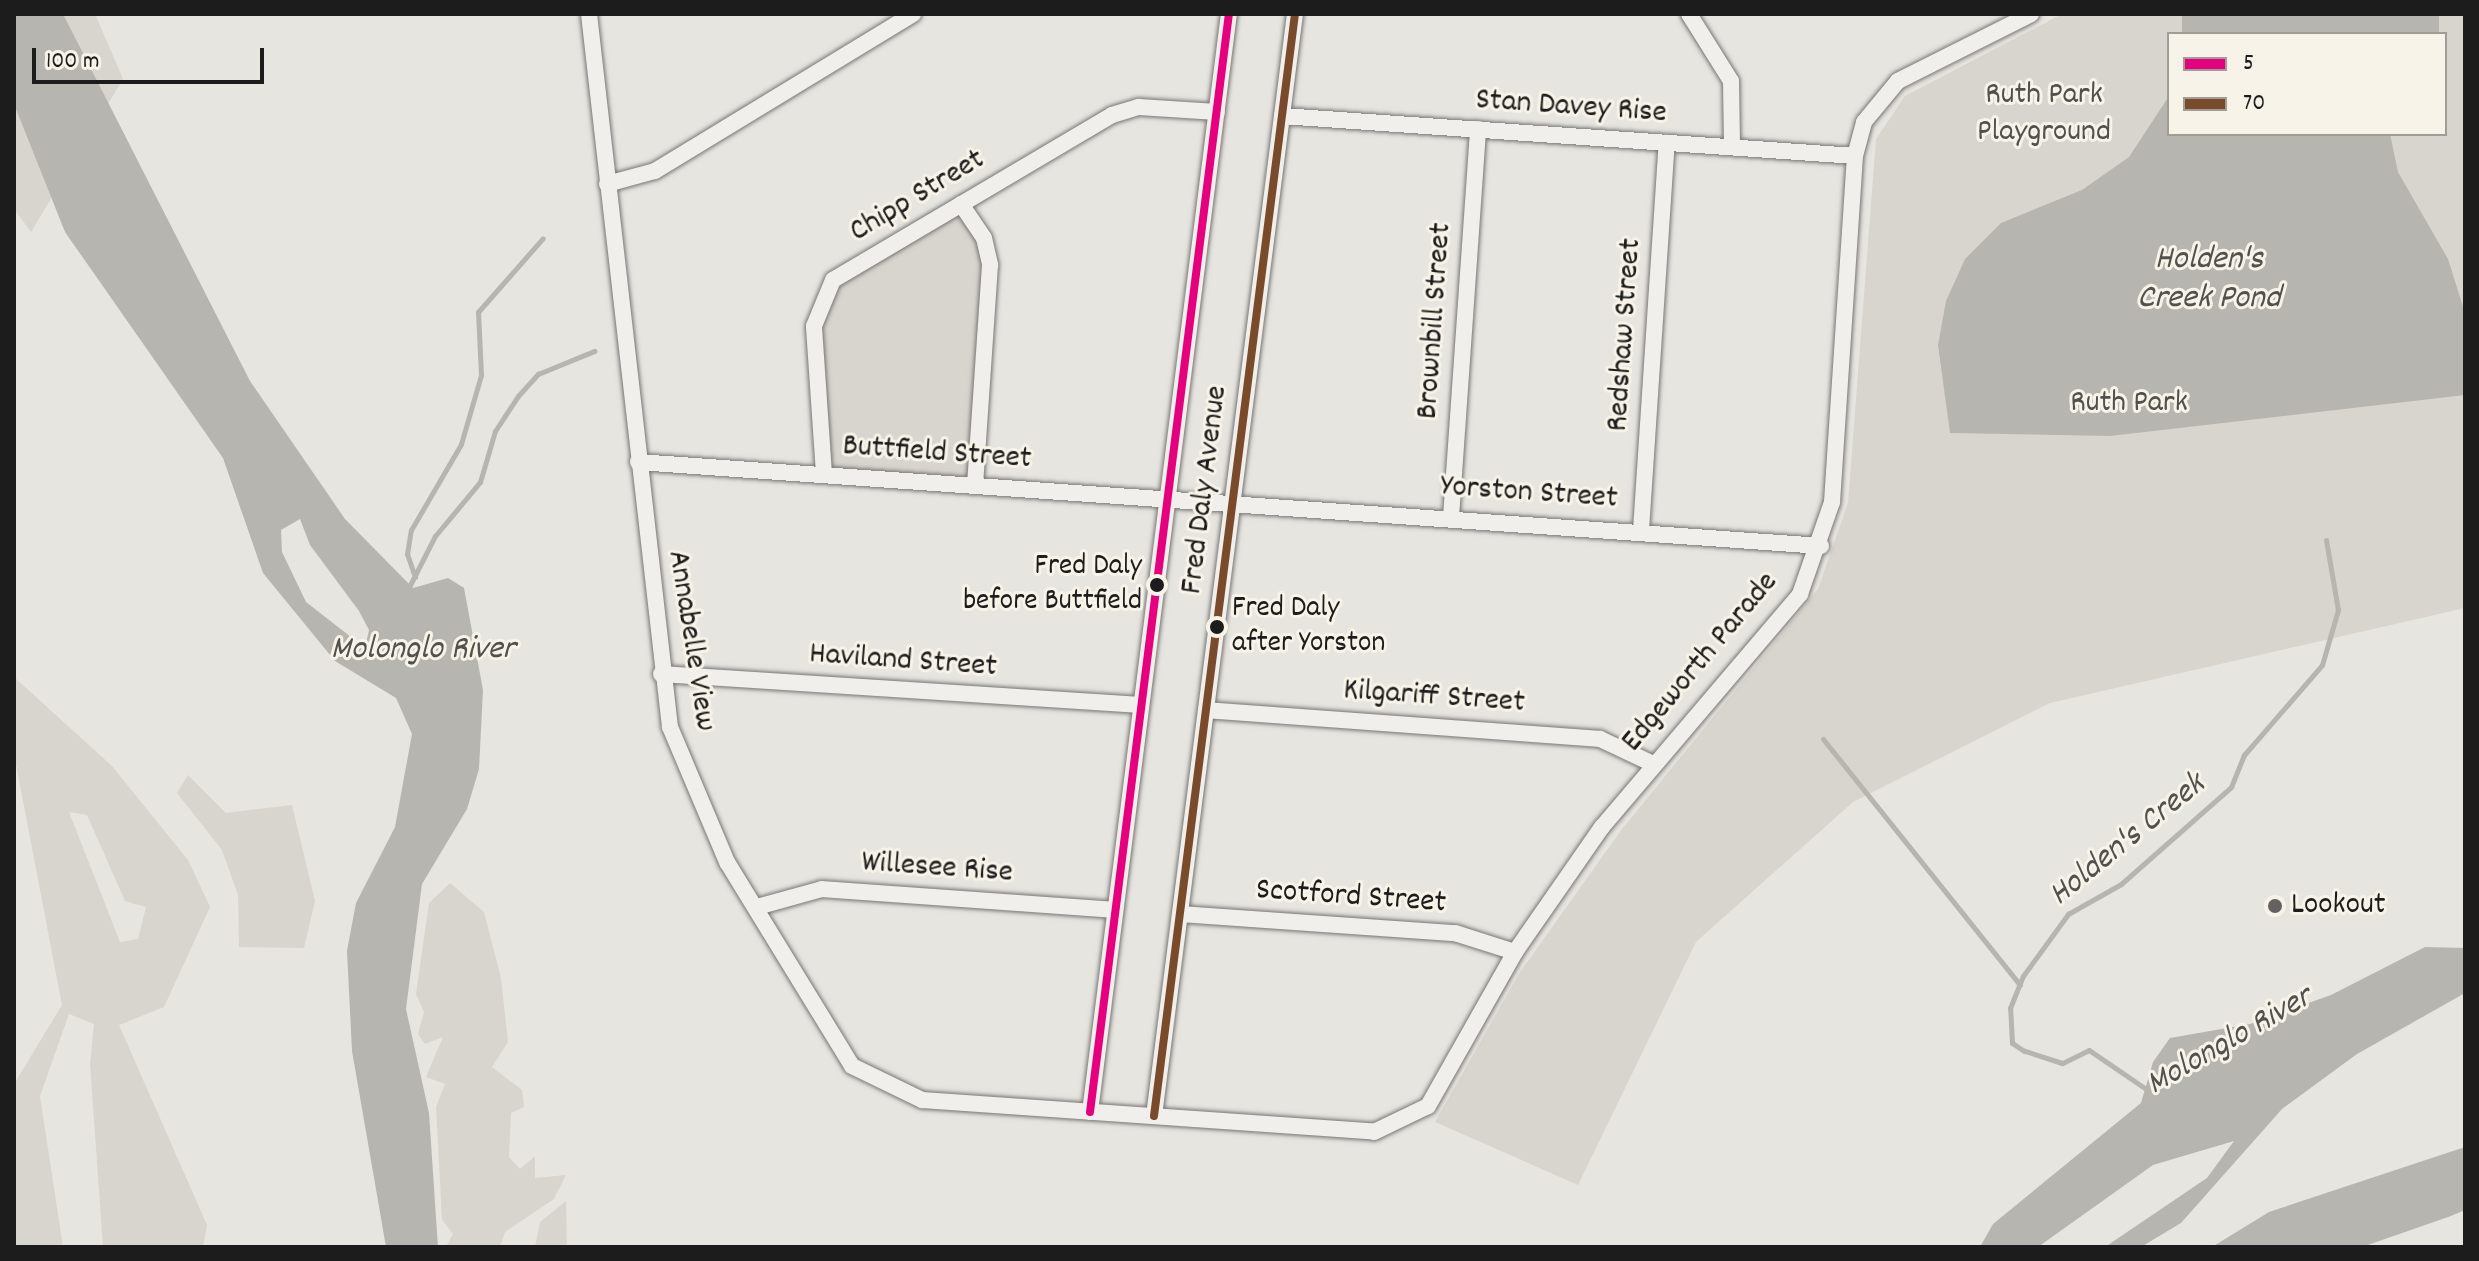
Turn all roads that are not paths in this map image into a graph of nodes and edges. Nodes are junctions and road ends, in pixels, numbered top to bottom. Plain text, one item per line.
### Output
1 (589, 14) edge
2 (913, 14) edge
3 (1229, 14) edge
4 (1295, 14) edge
5 (1689, 14) edge
6 (2031, 14) edge
7 (1217, 112) junction
8 (1282, 116) junction
9 (1478, 129) junction
10 (1667, 143) junction
11 (1732, 147) junction
12 (1855, 156) junction
13 (607, 184) junction
14 (961, 204) junction
15 (638, 462) junction
16 (824, 474) junction
17 (975, 485) junction
18 (1168, 498) junction
19 (1233, 502) junction
20 (1451, 517) junction
21 (1641, 530) junction
22 (1821, 546) junction
23 (661, 674) junction
24 (1141, 705) junction
25 (1206, 710) junction
26 (1651, 763) junction
27 (757, 907) junction
28 (1115, 910) junction
29 (1180, 914) junction
30 (1515, 952) junction
31 (1090, 1112) junction
32 (1154, 1116) junction

1 - 13 street, Annabelle View
2 - 13 street
3 - 7 street, Fred Daly Avenue
4 - 8 street, Fred Daly Avenue
5 - 11 street
6 - 12 street, Edgeworth Parade
7 - 14 street, Chipp Street
7 - 18 street, Fred Daly Avenue
8 - 9 street, Stan Davey Rise
8 - 19 street, Fred Daly Avenue
9 - 10 street, Stan Davey Rise
9 - 20 street, Brownbill Street
10 - 11 street, Stan Davey Rise
10 - 21 street, Redshaw Street
11 - 12 street, Stan Davey Rise
12 - 22 street, Edgeworth Parade
13 - 15 street, Annabelle View
14 - 16 street, Chipp Street
14 - 17 street
15 - 16 street, Buttfield Street
15 - 23 street, Annabelle View
16 - 17 street, Buttfield Street
17 - 18 street, Buttfield Street
18 - 19 street, Buttfield Street
18 - 24 street, Fred Daly Avenue
19 - 20 street, Yorston Street
19 - 25 street, Fred Daly Avenue
20 - 21 street, Yorston Street
21 - 22 street, Yorston Street
22 - 26 street, Edgeworth Parade
23 - 24 street, Haviland Street
23 - 27 street, Annabelle View
24 - 28 street, Fred Daly Avenue
25 - 26 street, Kilgariff Street
25 - 29 street, Fred Daly Avenue
26 - 30 street, Edgeworth Parade
27 - 28 street, Willesee Rise
27 - 31 street, Annabelle View
28 - 31 street, Fred Daly Avenue
29 - 30 street, Scotford Street
29 - 32 street, Fred Daly Avenue
30 - 32 street, Edgeworth Parade
31 - 32 street, Annabelle View

